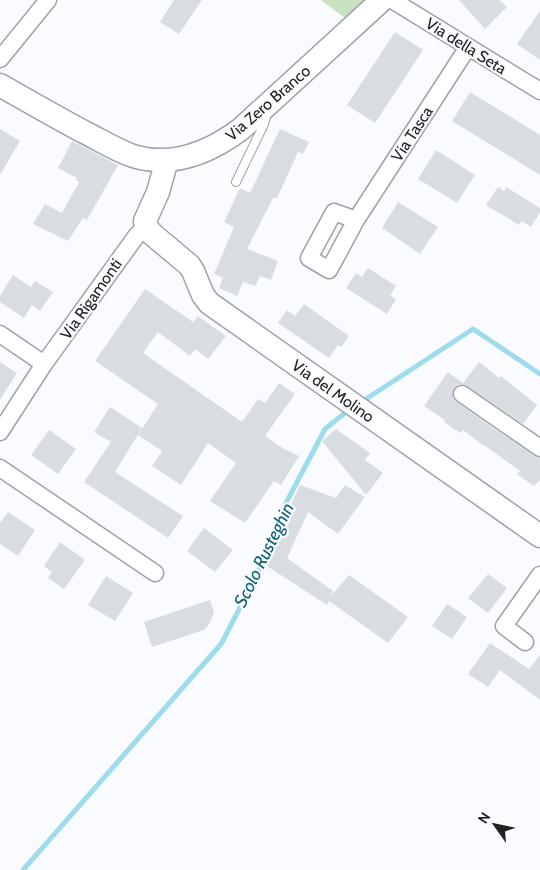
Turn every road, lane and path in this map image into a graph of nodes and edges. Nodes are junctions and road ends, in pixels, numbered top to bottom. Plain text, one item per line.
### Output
1 (48, 0) edge
2 (382, 0) edge
3 (392, 0) edge
4 (468, 47) junction
5 (0, 59) edge
6 (0, 85) edge
7 (540, 91) edge
8 (264, 110) junction
9 (165, 160) junction
10 (236, 182) dead end
11 (356, 220) dead end
12 (146, 227) junction
13 (0, 334) edge
14 (44, 364) junction
15 (462, 394) dead end
16 (0, 432) edge
17 (540, 448) edge
18 (0, 468) edge
19 (540, 536) edge
20 (155, 573) dead end
21 (540, 575) edge
22 (525, 642) dead end

1 - 5 street
2 - 8 street, Via Zero Branco
3 - 4 street, Via della Seta
4 - 7 street, Via della Seta
4 - 11 street, Via Tasca
6 - 9 street, Via Zero Branco
8 - 9 street, Via Zero Branco
8 - 10 lane
9 - 12 street, Via Rigamonti
12 - 14 street, Via Rigamonti
12 - 19 street, Via del Molino
13 - 14 street
14 - 16 street, Via Rigamonti
15 - 17 street
18 - 20 street
21 - 22 street

